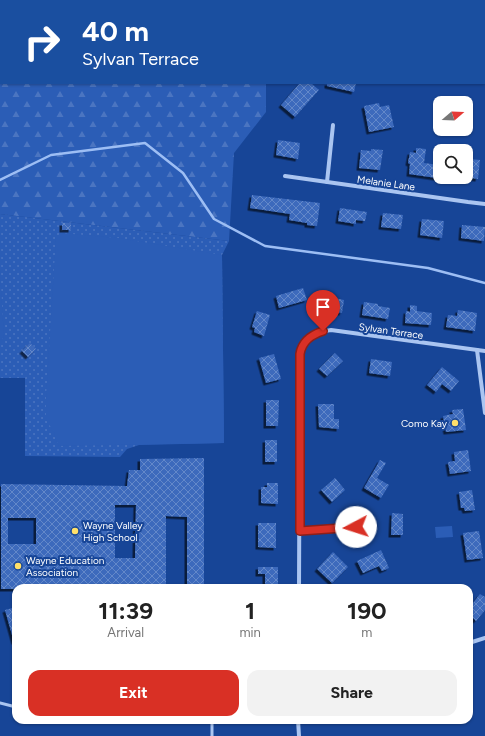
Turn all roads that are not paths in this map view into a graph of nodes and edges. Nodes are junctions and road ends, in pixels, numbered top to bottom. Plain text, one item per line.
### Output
1 (333, 125) dead end
2 (285, 176) dead end
3 (327, 182) junction
4 (485, 204) edge
5 (477, 350) junction
6 (485, 351) edge
7 (485, 413) edge
8 (356, 527) dead end
9 (300, 531) junction
10 (299, 584) edge
11 (485, 638) edge
12 (473, 642) edge
13 (0, 703) edge
14 (12, 706) edge
15 (212, 724) edge
16 (298, 724) edge
17 (212, 736) edge
18 (299, 736) edge

1 - 3 street
2 - 3 street, Melanie Lane
3 - 4 street, Melanie Lane
5 - 6 street, Sylvan Terrace
5 - 7 street
5 - 9 street, Sylvan Terrace
8 - 9 street
9 - 10 street, Sylvan Terrace
11 - 12 street
13 - 14 lane
15 - 17 lane
16 - 18 street

